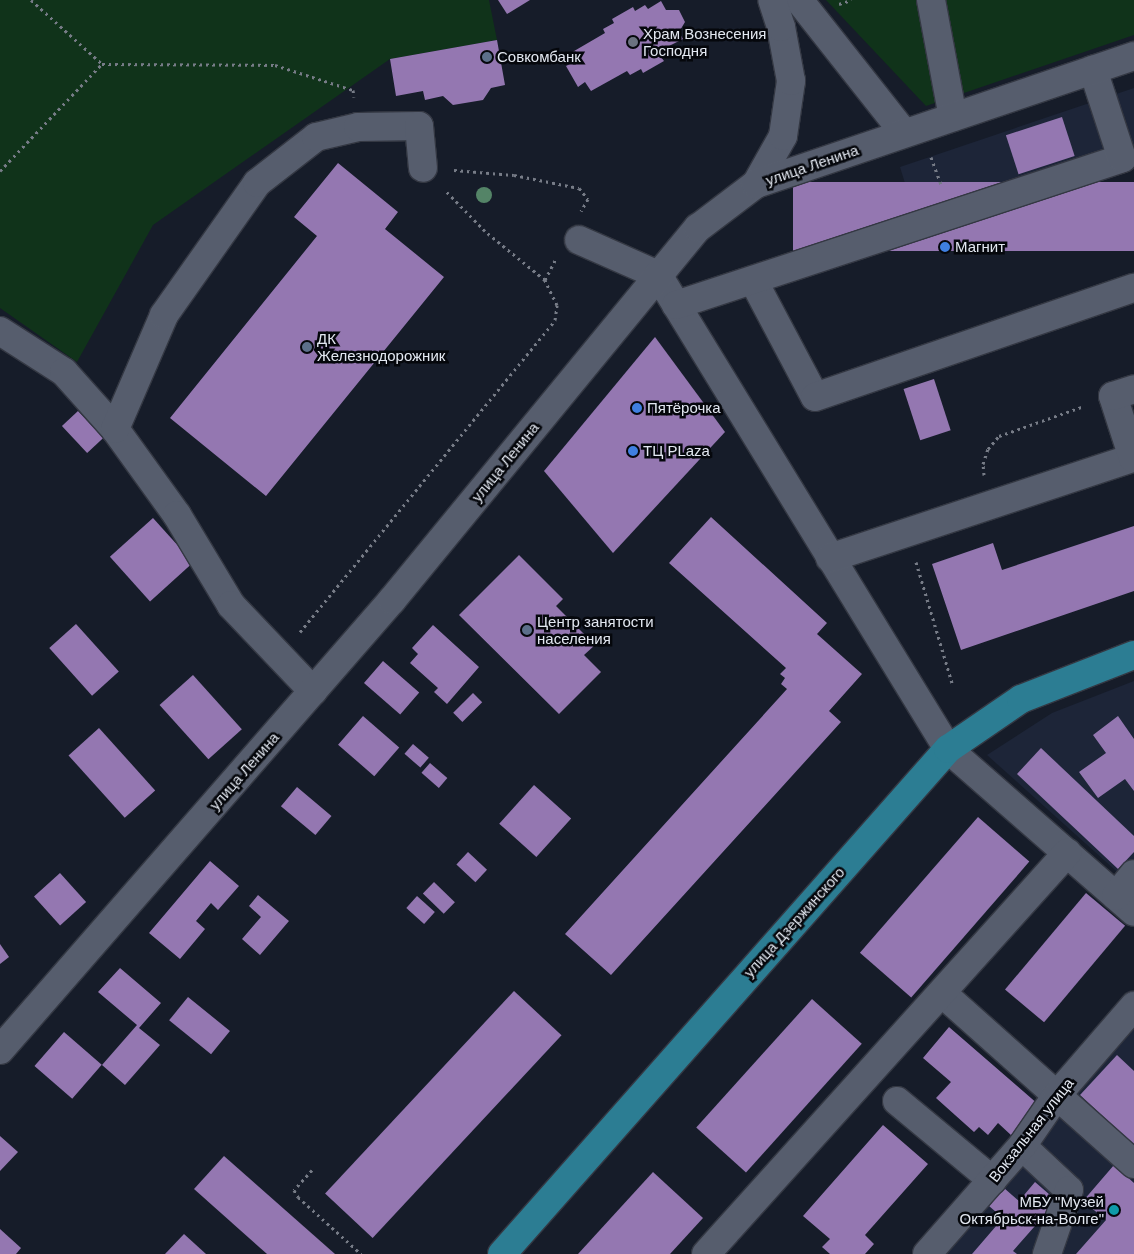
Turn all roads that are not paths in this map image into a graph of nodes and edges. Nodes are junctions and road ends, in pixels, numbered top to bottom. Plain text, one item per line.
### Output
1 (772, 0) edge
2 (799, 0) edge
3 (931, 0) edge
4 (1134, 56) edge
5 (1093, 70) junction
6 (952, 117) junction
7 (904, 134) junction
8 (1128, 160) edge
9 (423, 168) road end
10 (756, 184) junction
11 (579, 240) dead end
12 (658, 275) junction
13 (753, 280) junction
14 (1134, 288) edge
15 (676, 305) junction
16 (0, 331) edge
17 (1123, 392) edge
18 (115, 429) junction
19 (830, 558) junction
20 (1134, 655) edge
21 (313, 691) junction
22 (948, 749) junction
23 (1067, 853) junction
24 (1134, 874) edge
25 (1125, 904) edge
26 (942, 993) junction
27 (1134, 1006) edge
28 (0, 1050) edge
29 (1057, 1095) junction
30 (897, 1101) dead end
31 (1022, 1146) junction
32 (1134, 1164) edge
33 (992, 1180) junction
34 (502, 1254) edge
35 (706, 1254) edge
36 (927, 1254) edge
37 (1047, 1254) edge

1 - 10 street
2 - 7 street
3 - 6 street
4 - 5 street, улица Ленина
5 - 6 street, улица Ленина
5 - 8 street
6 - 7 street, улица Ленина
7 - 10 street, улица Ленина
8 - 13 street
9 - 18 street
10 - 12 street, улица Ленина
11 - 12 street
12 - 15 street
12 - 21 street, улица Ленина
13 - 14 street
13 - 15 street
15 - 19 street
16 - 18 street
17 - 19 street
18 - 21 street
19 - 22 street
20 - 22 main road, улица Дзержинского
21 - 28 street, улица Ленина
22 - 23 street
22 - 34 main road, улица Дзержинского
23 - 25 street
23 - 26 street
24 - 25 street
26 - 29 street
26 - 35 street
27 - 29 street, Вокзальная улица
29 - 31 street, Вокзальная улица
29 - 32 street
30 - 33 street
31 - 33 street, Вокзальная улица
31 - 37 street
33 - 36 street, Вокзальная улица

